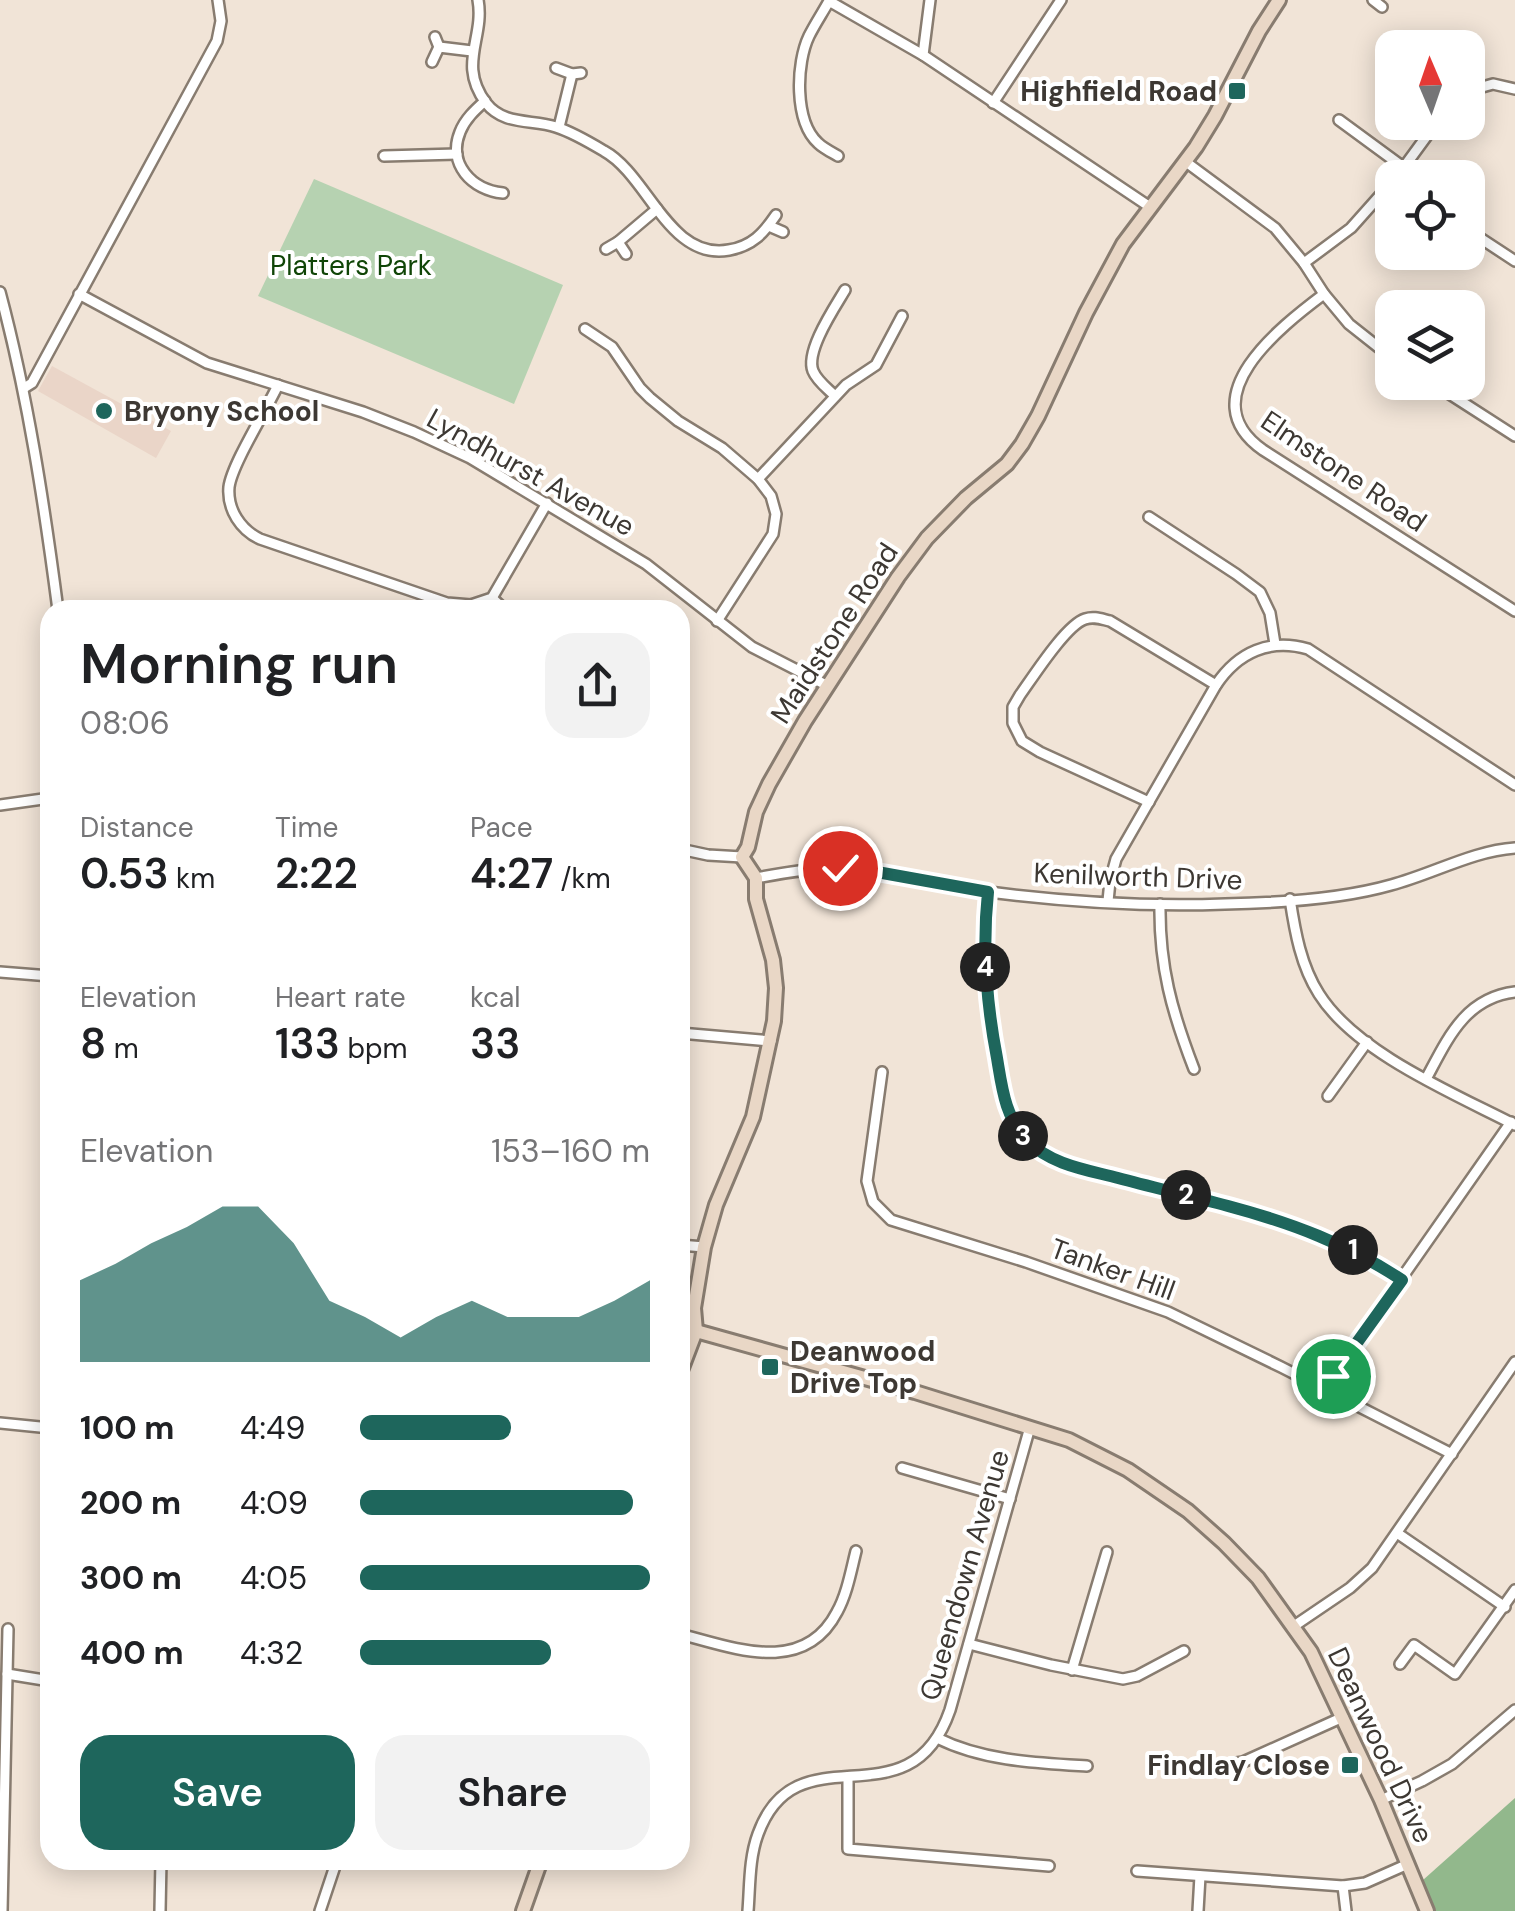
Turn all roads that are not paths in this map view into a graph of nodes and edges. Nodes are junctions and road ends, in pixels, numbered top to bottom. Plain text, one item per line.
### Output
1 (218, 0) edge
2 (478, 0) edge
3 (930, 0) edge
4 (1061, 0) edge
5 (1279, 0) edge
6 (829, 1) edge
7 (472, 51) junction
8 (923, 55) junction
9 (432, 62) dead end
10 (556, 68) dead end
11 (1485, 86) edge
12 (1515, 89) edge
13 (485, 101) junction
14 (993, 103) junction
15 (1340, 120) dead end
16 (559, 127) junction
17 (1423, 140) edge
18 (457, 154) junction
19 (384, 156) dead end
20 (838, 156) dead end
21 (1394, 160) edge
22 (1408, 160) edge
23 (1186, 162) junction
24 (503, 193) dead end
25 (1375, 201) edge
26 (1150, 207) junction
27 (656, 209) junction
28 (776, 216) dead end
29 (768, 226) junction
30 (783, 232) dead end
31 (1485, 241) edge
32 (618, 242) junction
33 (606, 249) dead end
34 (626, 254) dead end
35 (1515, 261) edge
36 (1304, 262) junction
37 (846, 290) dead end
38 (0, 292) edge
39 (79, 294) junction
40 (1324, 294) junction
41 (902, 316) dead end
42 (585, 329) dead end
43 (1375, 346) edge
44 (278, 385) junction
45 (24, 388) junction
46 (835, 396) junction
47 (1459, 400) edge
48 (1515, 436) edge
49 (758, 478) junction
50 (547, 503) junction
51 (1148, 517) dead end
52 (492, 598) joint
53 (56, 600) edge
54 (439, 600) edge
55 (486, 600) edge
56 (1515, 612) edge
57 (717, 621) junction
58 (1275, 644) junction
59 (1216, 685) junction
60 (828, 686) junction
61 (1515, 785) edge
62 (40, 799) edge
63 (1149, 802) junction
64 (0, 804) edge
65 (1515, 848) edge
66 (690, 852) edge
67 (742, 857) junction
68 (756, 878) junction
69 (988, 892) junction
70 (1290, 899) junction
71 (1108, 902) junction
72 (1160, 904) junction
73 (0, 972) edge
74 (40, 975) edge
75 (1515, 992) edge
76 (690, 1034) edge
77 (771, 1041) junction
78 (1367, 1042) junction
79 (1194, 1069) dead end
80 (882, 1072) dead end
81 (1426, 1079) junction
82 (1328, 1096) dead end
83 (1513, 1124) edge
84 (690, 1246) edge
85 (704, 1247) junction
86 (1402, 1280) junction
87 (696, 1331) junction
88 (690, 1347) edge
89 (1515, 1362) edge
90 (1324, 1389) junction
91 (0, 1423) edge
92 (1030, 1426) junction
93 (40, 1427) edge
94 (1452, 1454) junction
95 (902, 1468) dead end
96 (1010, 1499) junction
97 (1397, 1532) junction
98 (856, 1551) dead end
99 (1107, 1552) dead end
100 (1515, 1590) edge
101 (1504, 1606) junction
102 (1294, 1626) junction
103 (8, 1628) dead end
104 (690, 1637) edge
105 (969, 1644) junction
106 (1184, 1651) dead end
107 (1400, 1664) dead end
108 (1072, 1670) junction
109 (7, 1674) junction
110 (40, 1679) edge
111 (1515, 1710) edge
112 (1344, 1718) junction
113 (938, 1738) junction
114 (1087, 1766) dead end
115 (1168, 1768) dead end
116 (848, 1777) junction
117 (1381, 1800) junction
118 (1408, 1864) junction
119 (1049, 1866) dead end
120 (161, 1870) edge
121 (334, 1870) edge
122 (538, 1870) edge
123 (1138, 1871) dead end
124 (1200, 1876) junction
125 (1343, 1886) junction
126 (2, 1911) edge
127 (160, 1911) edge
128 (320, 1911) edge
129 (523, 1911) edge
130 (748, 1911) edge
131 (1198, 1911) edge
132 (1346, 1911) edge
133 (1427, 1911) edge

1 - 39 street
2 - 7 street
3 - 8 street
4 - 14 street
5 - 23 street, Maidstone Road
6 - 8 street
6 - 20 street
7 - 9 street
7 - 13 street
8 - 14 street
10 - 16 street
11 - 12 street
13 - 16 street
13 - 18 street
14 - 26 street
15 - 21 street
16 - 27 street
17 - 22 street
18 - 19 street
18 - 24 street
23 - 26 street, Maidstone Road
23 - 36 street
25 - 36 street
26 - 60 street, Maidstone Road
27 - 29 street
27 - 32 street
28 - 29 street
29 - 30 street
31 - 35 street
32 - 33 street
32 - 34 street
36 - 40 street
37 - 46 street
38 - 45 street
39 - 44 street, Lyndhurst Avenue
39 - 45 street
40 - 43 street
40 - 56 street, Elmstone Road
41 - 46 street
42 - 49 street
44 - 50 street, Lyndhurst Avenue
44 - 54 street
45 - 53 street
46 - 49 street
47 - 48 street
49 - 57 street
50 - 52 street
50 - 57 street, Lyndhurst Avenue
51 - 58 street
52 - 55 street
57 - 60 street, Lyndhurst Avenue
58 - 59 street
58 - 61 street
59 - 63 street
59 - 63 street
60 - 67 street, Maidstone Road
62 - 64 street
63 - 71 street
65 - 70 street, Kenilworth Drive
66 - 67 street
67 - 68 street
68 - 69 street, Kenilworth Drive
68 - 77 street
69 - 71 street, Kenilworth Drive
69 - 86 street
70 - 72 street, Kenilworth Drive
70 - 78 street
71 - 72 street, Kenilworth Drive
72 - 79 street
73 - 74 street
75 - 81 street
76 - 77 street
77 - 85 street
78 - 81 street
78 - 82 street
80 - 90 street, Tanker Hill
81 - 83 street
83 - 86 street
84 - 85 street
85 - 87 street
86 - 90 street
87 - 88 street
87 - 92 street, Deanwood Drive
89 - 94 street
90 - 94 street, Tanker Hill
91 - 93 street
92 - 96 street, Queendown Avenue
92 - 102 street, Deanwood Drive
94 - 97 street
95 - 96 street
96 - 105 street, Queendown Avenue
97 - 101 street
97 - 102 street
98 - 104 street
99 - 108 street
100 - 101 street
101 - 107 street
102 - 112 street, Deanwood Drive
103 - 109 street
105 - 108 street
105 - 113 street, Queendown Avenue
106 - 108 street
109 - 110 street
109 - 126 street
111 - 117 street
112 - 115 street
112 - 117 street, Deanwood Drive
113 - 114 street
113 - 116 street, Queendown Avenue
116 - 119 street
116 - 130 street, Queendown Avenue
117 - 118 street, Deanwood Drive
118 - 125 street
118 - 133 street, Deanwood Drive
120 - 127 street
121 - 128 street
122 - 129 street
123 - 124 street
124 - 125 street
124 - 131 street
125 - 132 street

